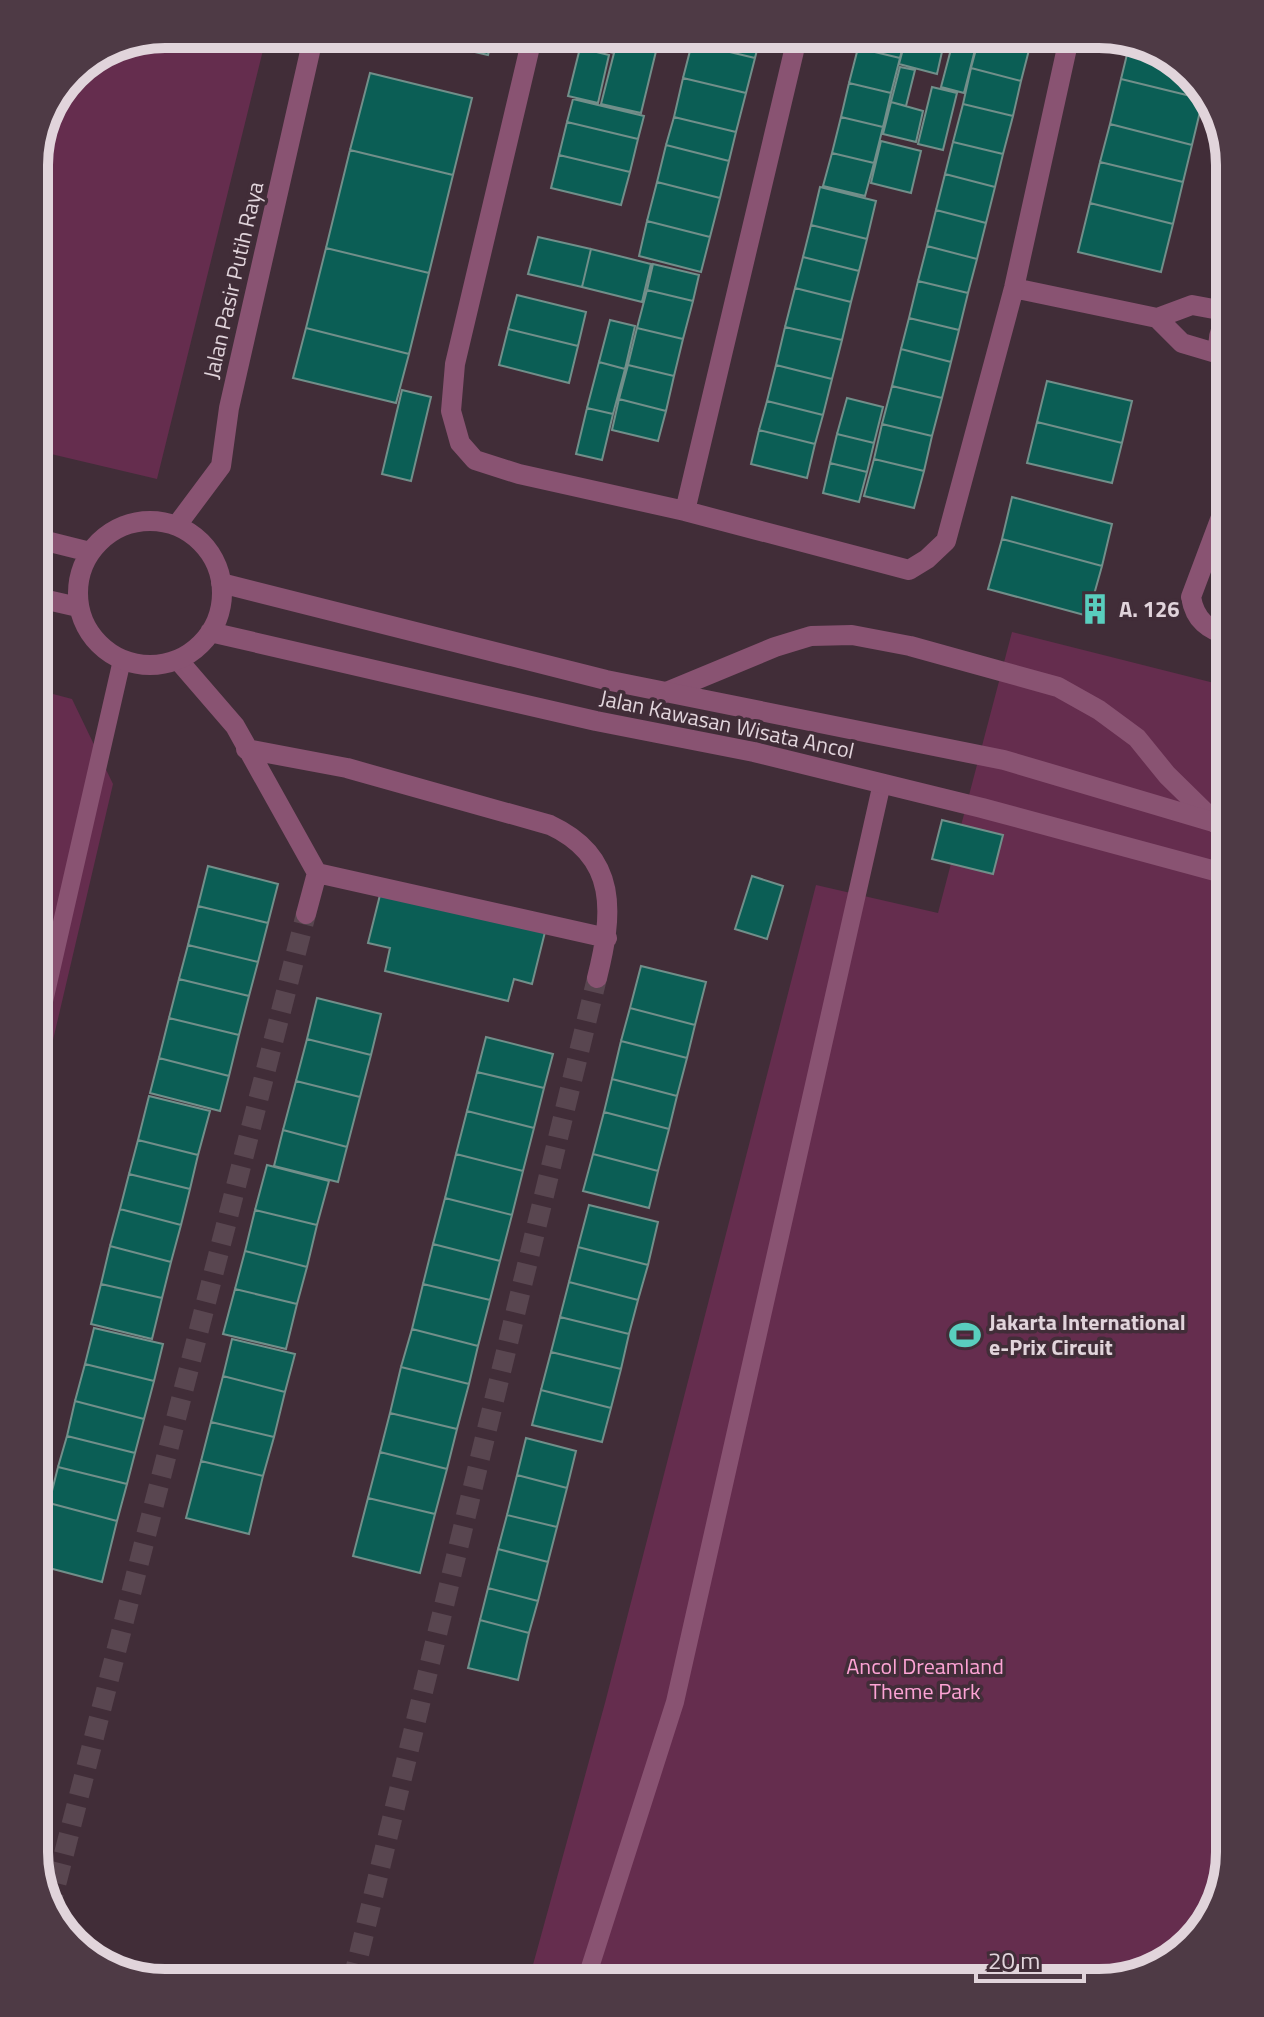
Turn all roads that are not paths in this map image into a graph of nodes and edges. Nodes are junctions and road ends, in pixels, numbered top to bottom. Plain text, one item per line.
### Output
1 (311, 48) edge
2 (530, 48) edge
3 (795, 48) edge
4 (1067, 48) edge
5 (1014, 288) junction
6 (1216, 310) edge
7 (1157, 318) junction
8 (1216, 353) edge
9 (685, 511) junction
10 (177, 525) junction
11 (1216, 530) edge
12 (48, 542) edge
13 (90, 552) junction
14 (221, 583) junction
15 (48, 600) edge
16 (78, 607) junction
17 (1216, 631) edge
18 (210, 632) junction
19 (122, 660) junction
20 (178, 660) junction
21 (664, 693) junction
22 (246, 749) junction
23 (882, 783) junction
24 (1216, 819) edge
25 (1216, 824) edge
26 (1216, 871) edge
27 (317, 873) junction
28 (306, 914) tunnel mouth
29 (607, 938) junction
30 (597, 978) tunnel mouth
31 (48, 984) edge
32 (589, 1969) edge

1 - 10 street, Jalan Pasir Putih Raya
2 - 9 street
3 - 9 street
4 - 5 street
5 - 7 street
5 - 9 street
6 - 7 street
7 - 8 street
10 - 13 street
10 - 14 street
11 - 17 street
12 - 13 street
13 - 16 street
14 - 18 street
14 - 21 street, Jalan Kawasan Wisata Ancol
15 - 16 street
16 - 19 street
18 - 20 street
18 - 23 street, Jalan Kawasan Wisata Ancol
19 - 20 street
19 - 31 lane
20 - 22 street
21 - 24 street
21 - 25 street, Jalan Kawasan Wisata Ancol
22 - 27 street
22 - 29 street
23 - 26 street, Jalan Kawasan Wisata Ancol
23 - 32 lane
27 - 28 street
27 - 29 street
29 - 30 street

